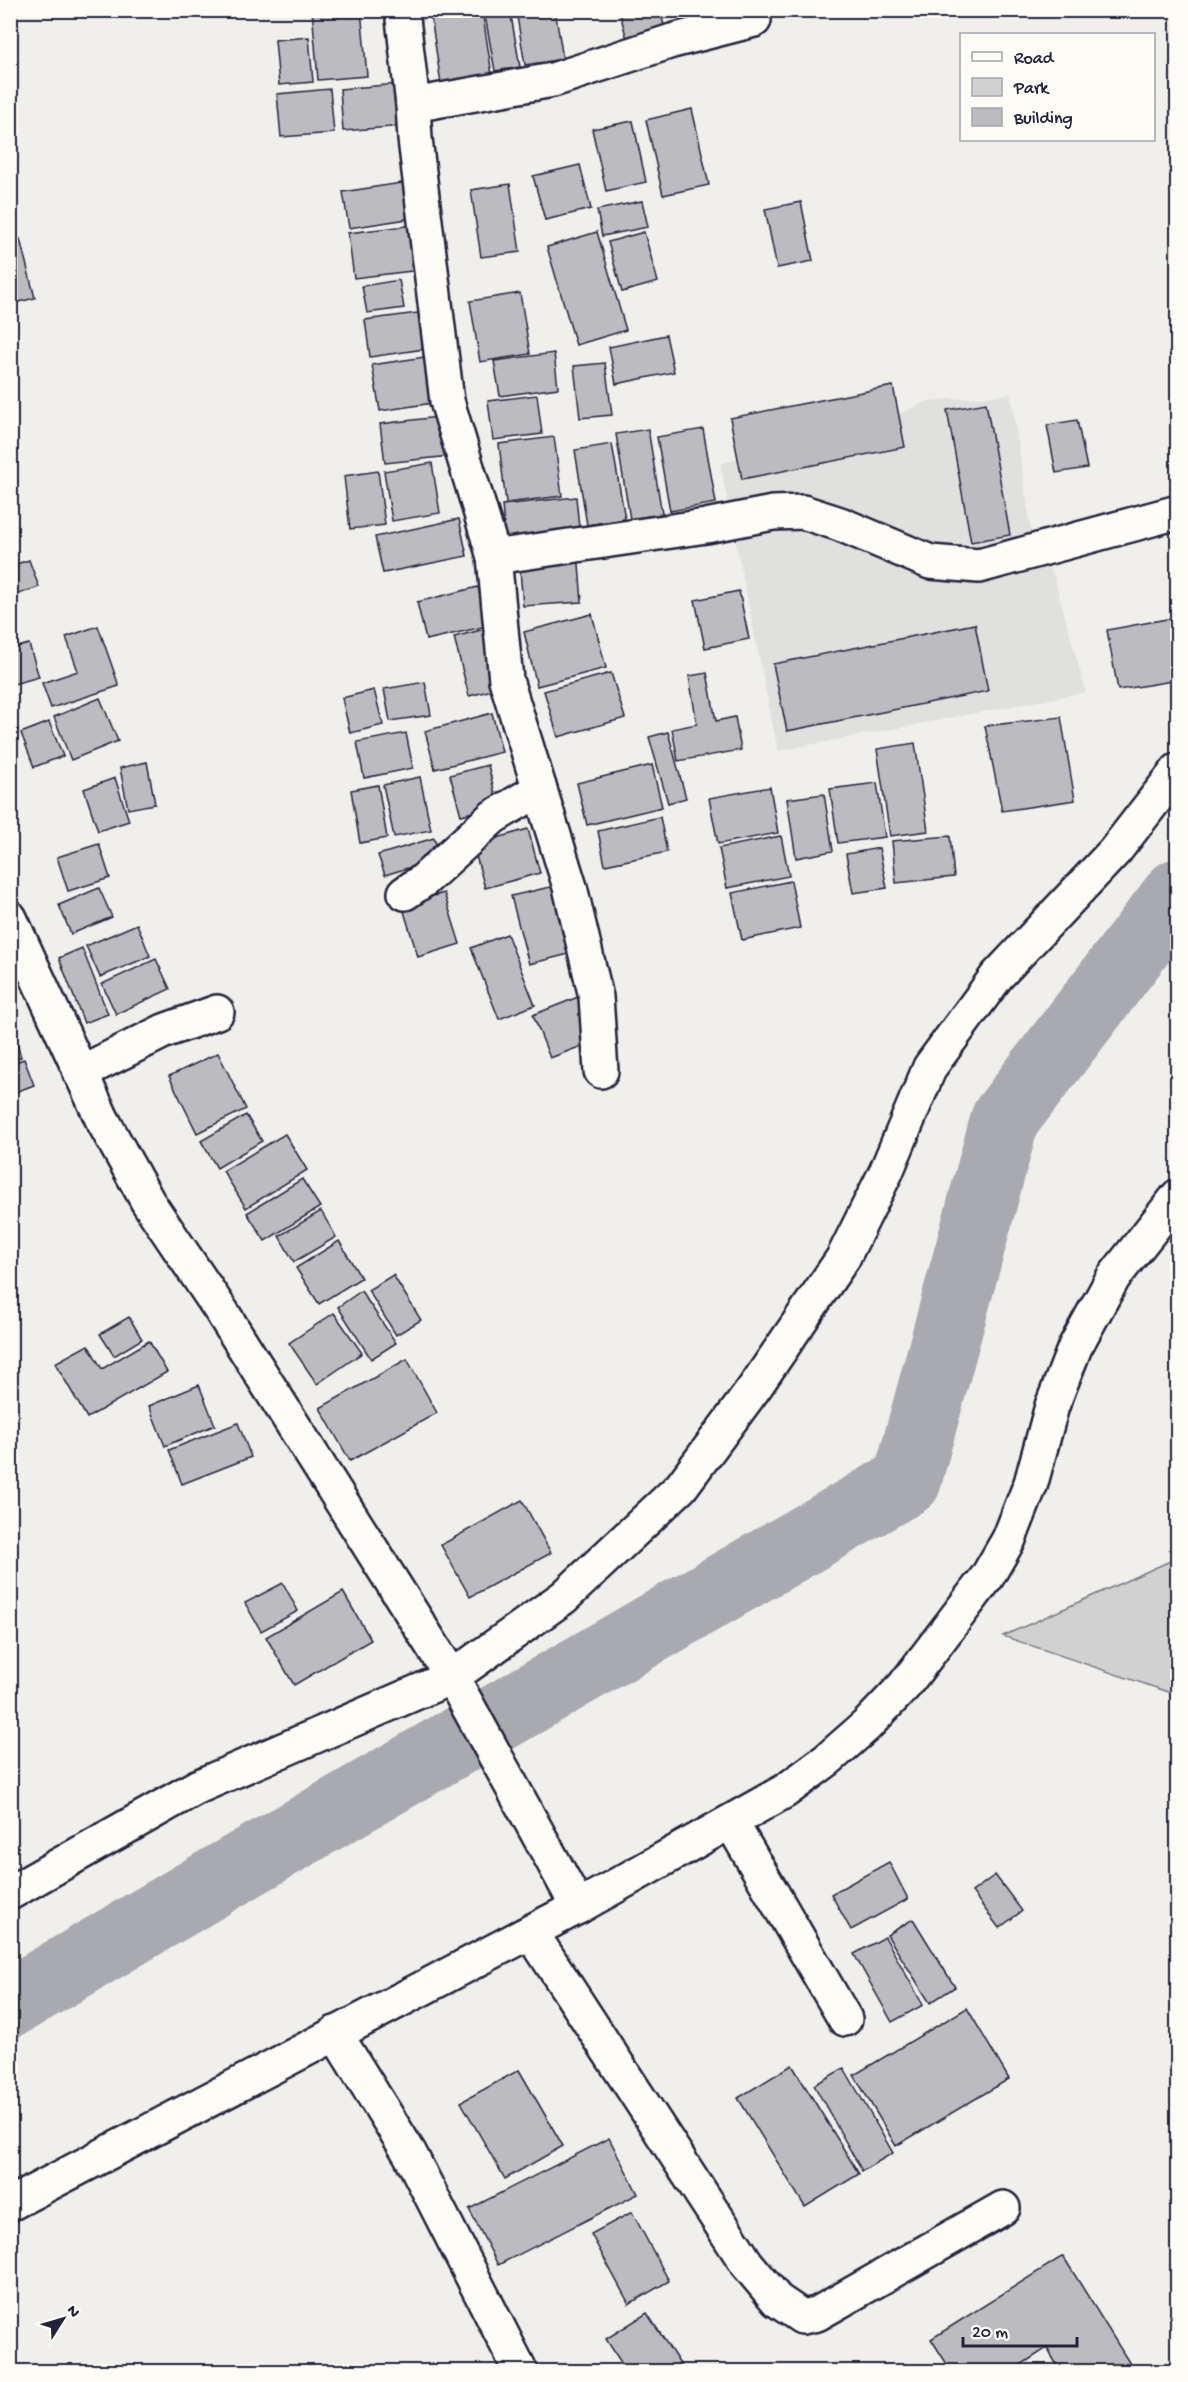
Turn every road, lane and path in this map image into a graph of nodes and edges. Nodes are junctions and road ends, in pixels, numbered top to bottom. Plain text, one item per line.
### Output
1 (402, 10) edge
2 (754, 20) dead end
3 (413, 105) junction
4 (1178, 512) edge
5 (494, 556) junction
6 (1178, 770) edge
7 (540, 789) junction
8 (405, 892) dead end
9 (10, 918) edge
10 (217, 1012) dead end
11 (601, 1071) dead end
12 (80, 1073) junction
13 (1178, 1196) edge
14 (452, 1677) junction
15 (731, 1822) junction
16 (10, 1893) edge
17 (578, 1907) junction
18 (531, 1932) junction
19 (846, 2019) dead end
20 (335, 2033) junction
21 (10, 2204) edge
22 (1003, 2208) dead end
23 (521, 2372) edge

1 - 3 street
2 - 3 street
3 - 5 street
4 - 5 street
5 - 7 street
6 - 14 street
7 - 8 street
7 - 11 street
9 - 12 street
10 - 12 street
12 - 14 street
13 - 15 street
14 - 16 street
14 - 17 street
15 - 17 street
15 - 19 street
17 - 18 street
18 - 20 street
18 - 22 street
20 - 21 street
20 - 23 street

